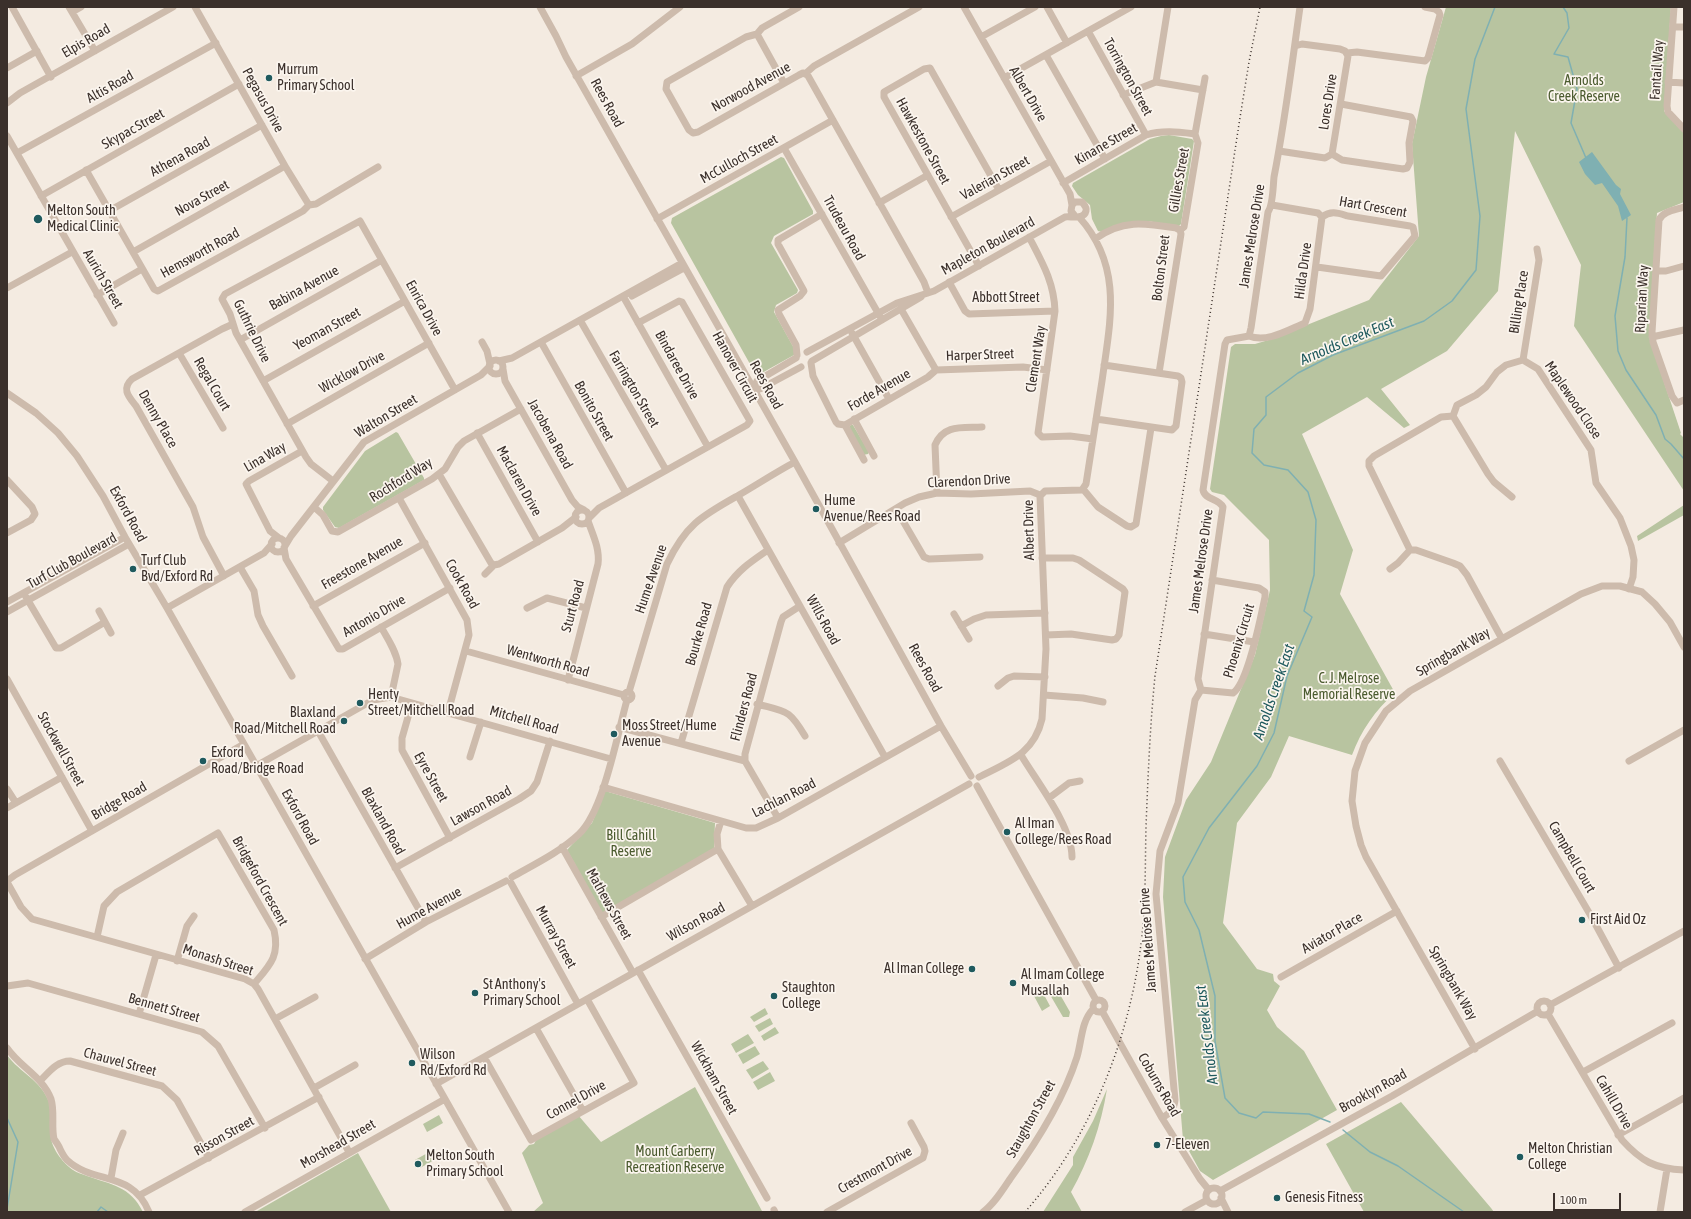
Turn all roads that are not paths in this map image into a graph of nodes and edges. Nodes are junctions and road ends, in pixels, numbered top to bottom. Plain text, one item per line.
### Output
1 (12, 7) edge
2 (80, 7) edge
3 (173, 7) edge
4 (196, 7) edge
5 (540, 7) edge
6 (799, 7) edge
7 (919, 7) edge
8 (964, 7) edge
9 (1035, 7) edge
10 (1047, 7) edge
11 (1131, 7) edge
12 (1168, 7) edge
13 (1300, 7) edge
14 (1425, 7) edge
15 (1674, 7) edge
16 (678, 8) edge
17 (71, 9) edge
18 (787, 10) edge
19 (1673, 27) junction
20 (1684, 27) edge
21 (1088, 31) junction
22 (757, 34) junction
23 (981, 37) junction
24 (216, 43) junction
25 (1066, 43) junction
26 (1295, 46) junction
27 (37, 51) junction
28 (95, 51) junction
29 (1347, 53) junction
30 (1046, 55) junction
31 (7, 68) edge
32 (805, 74) junction
33 (576, 76) junction
34 (51, 77) junction
35 (1004, 78) junction
36 (1205, 78) dead end
37 (1156, 82) junction
38 (1668, 82) junction
39 (784, 83) junction
40 (1684, 83) edge
41 (239, 84) junction
42 (1203, 90) junction
43 (1123, 95) junction
44 (9, 100) edge
45 (1341, 104) junction
46 (833, 120) junction
47 (262, 125) junction
48 (1684, 129) edge
49 (7, 133) edge
50 (1195, 134) junction
51 (1146, 135) junction
52 (9, 140) edge
53 (784, 148) junction
54 (1279, 151) junction
55 (17, 153) junction
56 (1332, 154) junction
57 (1105, 159) junction
58 (1051, 161) junction
59 (285, 166) junction
60 (378, 167) dead end
61 (86, 170) junction
62 (928, 175) junction
63 (1063, 183) junction
64 (999, 190) junction
65 (41, 196) junction
66 (879, 202) junction
67 (309, 205) junction
68 (1074, 205) junction
69 (1272, 205) junction
70 (1684, 207) edge
71 (110, 211) junction
72 (822, 214) junction
73 (1074, 216) junction
74 (1322, 216) junction
75 (951, 217) junction
76 (657, 220) junction
77 (1180, 230) junction
78 (1029, 237) junction
79 (370, 239) joint
80 (1095, 239) junction
81 (1536, 249) dead end
82 (72, 252) junction
83 (133, 252) junction
84 (382, 260) junction
85 (683, 265) junction
86 (978, 266) junction
87 (1684, 266) edge
88 (1317, 267) junction
89 (142, 269) junction
90 (1656, 271) junction
91 (949, 282) junction
92 (7, 288) edge
93 (925, 294) junction
94 (97, 295) junction
95 (621, 298) junction
96 (405, 301) junction
97 (901, 309) junction
98 (1055, 311) junction
99 (878, 313) junction
100 (580, 320) junction
101 (882, 320) junction
102 (114, 323) dead end
103 (638, 323) junction
104 (233, 324) junction
105 (850, 329) junction
106 (1684, 330) edge
107 (854, 336) junction
108 (1249, 336) junction
109 (1652, 337) junction
110 (240, 340) junction
111 (482, 342) dead end
112 (541, 342) junction
113 (429, 344) junction
114 (179, 353) junction
115 (801, 354) junction
116 (1523, 360) junction
117 (812, 362) junction
118 (1104, 365) junction
119 (497, 367) junction
120 (802, 367) junction
121 (936, 370) junction
122 (1047, 370) junction
123 (1159, 374) junction
124 (813, 376) junction
125 (263, 381) junction
126 (753, 389) junction
127 (455, 390) junction
128 (7, 393) edge
129 (889, 399) junction
130 (1680, 401) edge
131 (521, 409) junction
132 (1453, 416) junction
133 (854, 419) junction
134 (1096, 419) junction
135 (287, 424) junction
136 (845, 425) junction
137 (982, 427) dead end
138 (223, 428) dead end
139 (1151, 428) junction
140 (477, 433) junction
141 (1093, 439) junction
142 (708, 447) junction
143 (302, 451) junction
144 (795, 462) junction
145 (666, 470) junction
146 (439, 474) junction
147 (7, 480) edge
148 (333, 481) junction
149 (1083, 489) junction
150 (626, 493) junction
151 (937, 493) junction
152 (1040, 495) junction
153 (738, 496) junction
154 (1512, 496) dead end
155 (399, 498) junction
156 (572, 500) junction
157 (314, 507) junction
158 (599, 508) junction
159 (896, 509) junction
160 (584, 510) junction
161 (582, 520) junction
162 (270, 530) junction
163 (7, 533) edge
164 (125, 537) junction
165 (538, 542) junction
166 (282, 543) junction
167 (425, 543) junction
168 (839, 543) junction
169 (129, 544) junction
170 (274, 547) junction
171 (768, 550) junction
172 (1410, 550) junction
173 (980, 557) dead end
174 (1042, 558) junction
175 (286, 559) junction
176 (240, 566) junction
177 (494, 566) junction
178 (1390, 569) dead end
179 (485, 574) dead end
180 (224, 576) junction
181 (1212, 580) junction
182 (450, 588) junction
183 (1629, 589) junction
184 (24, 593) junction
185 (28, 601) junction
186 (7, 602) edge
187 (313, 606) junction
188 (800, 606) junction
189 (167, 608) junction
190 (527, 608) dead end
191 (586, 608) junction
192 (99, 611) dead end
193 (7, 612) edge
194 (1045, 613) junction
195 (954, 614) dead end
196 (105, 622) junction
197 (961, 626) junction
198 (381, 627) junction
199 (112, 633) dead end
200 (1204, 634) junction
201 (1046, 635) junction
202 (969, 639) dead end
203 (1502, 639) junction
204 (1254, 642) junction
205 (1684, 647) edge
206 (466, 650) junction
207 (292, 676) dead end
208 (1045, 677) junction
209 (7, 679) edge
210 (568, 680) junction
211 (998, 686) dead end
212 (1201, 690) junction
213 (1044, 695) junction
214 (626, 696) junction
215 (391, 697) junction
216 (1103, 702) dead end
217 (412, 703) junction
218 (757, 704) junction
219 (448, 712) junction
220 (481, 722) junction
221 (941, 726) junction
222 (619, 727) junction
223 (1684, 730) edge
224 (318, 731) junction
225 (804, 736) dead end
226 (550, 741) junction
227 (681, 743) junction
228 (244, 744) junction
229 (1021, 755) junction
230 (470, 757) dead end
231 (885, 757) junction
232 (611, 759) junction
233 (745, 761) junction
234 (1500, 761) dead end
235 (1629, 761) dead end
236 (256, 766) junction
237 (971, 776) junction
238 (62, 777) junction
239 (979, 777) junction
240 (1080, 781) dead end
241 (969, 784) junction
242 (977, 786) junction
243 (603, 787) junction
244 (7, 789) edge
245 (1049, 798) junction
246 (16, 803) junction
247 (7, 808) edge
248 (778, 818) junction
249 (721, 821) junction
250 (92, 831) junction
251 (450, 838) junction
252 (562, 847) junction
253 (718, 849) junction
254 (1072, 857) dead end
255 (395, 868) junction
256 (510, 881) junction
257 (7, 882) edge
258 (752, 906) junction
259 (1397, 911) junction
260 (194, 916) dead end
261 (601, 917) junction
262 (426, 922) junction
263 (1684, 931) edge
264 (97, 937) junction
265 (156, 955) junction
266 (365, 959) junction
267 (177, 960) junction
268 (1619, 968) junction
269 (635, 972) junction
270 (1280, 977) dead end
271 (254, 984) junction
272 (7, 986) edge
273 (315, 997) dead end
274 (587, 999) junction
275 (1096, 1000) junction
276 (578, 1004) junction
277 (1550, 1005) junction
278 (1093, 1009) junction
279 (1102, 1011) junction
280 (1538, 1011) junction
281 (140, 1014) junction
282 (1548, 1014) junction
283 (275, 1019) junction
284 (1672, 1023) dead end
285 (536, 1028) junction
286 (7, 1048) edge
287 (1475, 1048) junction
288 (484, 1057) junction
289 (355, 1065) dead end
290 (1583, 1072) junction
291 (40, 1081) junction
292 (436, 1084) junction
293 (314, 1088) junction
294 (319, 1097) junction
295 (1684, 1098) edge
296 (445, 1099) junction
297 (583, 1111) junction
298 (1162, 1118) junction
299 (911, 1123) dead end
300 (265, 1128) junction
301 (123, 1133) dead end
302 (1618, 1135) junction
303 (349, 1152) junction
304 (209, 1158) junction
305 (1667, 1169) junction
306 (1684, 1170) edge
307 (111, 1178) junction
308 (1209, 1190) junction
309 (140, 1195) junction
310 (1220, 1195) junction
311 (767, 1198) dead end
312 (1210, 1202) junction
313 (249, 1211) edge
314 (149, 1212) edge
315 (509, 1212) edge
316 (827, 1212) edge
317 (983, 1212) edge
318 (1185, 1212) edge
319 (1218, 1212) edge
320 (1228, 1212) edge
321 (1660, 1212) edge

1 - 27 street
2 - 17 street
3 - 28 street, Elpis Road
4 - 24 street, Pegasus Drive
5 - 33 street, Rees Road
6 - 18 street
7 - 32 street
8 - 23 street, Albert Drive
9 - 23 street
10 - 25 street
11 - 21 street
12 - 37 street
13 - 26 street, James Melrose Drive
14 - 29 street
15 - 19 street, Fantail Way
16 - 33 street
17 - 28 street
18 - 22 street
19 - 20 street
19 - 38 street, Fantail Way
21 - 25 street
21 - 43 street, Torrington Street
22 - 39 street
22 - 39 street, Norwood Avenue
23 - 35 street, Albert Drive
24 - 41 street, Pegasus Drive
24 - 55 street, Altis Road
25 - 30 street
26 - 29 street
26 - 54 street, James Melrose Drive
27 - 31 street
27 - 34 street
28 - 34 street, Elpis Road
29 - 45 street, Lores Drive
30 - 35 street
30 - 57 street
32 - 39 street, Norwood Avenue
32 - 46 street, Norwood Avenue
33 - 76 street, Rees Road
34 - 44 street, Elpis Road
35 - 58 street, Albert Drive
36 - 42 street
37 - 42 street
37 - 43 street
38 - 40 street
38 - 48 street, Fantail Way
41 - 47 street, Pegasus Drive
41 - 61 street, Skypac Street
42 - 50 street
43 - 51 street, Torrington Street
45 - 56 street, Lores Drive
45 - 56 street
46 - 53 street, McCulloch Street
46 - 66 street, Norwood Avenue
47 - 59 street, Pegasus Drive
47 - 71 street, Athena Road
49 - 52 street, Aurich Street
50 - 51 street, Kinane Street
50 - 77 street, Gillies Street
51 - 57 street, Kinane Street
52 - 55 street, Aurich Street
53 - 72 street, Trudeau Road
53 - 76 street, McCulloch Street
54 - 56 street
54 - 69 street, James Melrose Drive
55 - 65 street, Aurich Street
57 - 63 street, Kinane Street
58 - 63 street, Albert Drive
58 - 64 street, Valerian Street
59 - 67 street, Pegasus Drive
59 - 83 street, Nova Street
60 - 67 street, Hemsworth Road
61 - 65 street, Skypac Street
61 - 71 street, Hemsworth Road
62 - 64 street, Hawkestone Street
62 - 66 street
62 - 75 street, Hawkestone Street
63 - 68 street, Albert Drive
64 - 75 street, Valerian Street
65 - 82 street, Aurich Street
66 - 93 street, Norwood Avenue
67 - 89 street, Hemsworth Road
68 - 73 street, Mapleton Boulevard
68 - 73 street, Albert Drive
69 - 74 street
69 - 108 street, James Melrose Drive
70 - 90 street, Riparian Way
71 - 83 street, Hemsworth Road
72 - 99 street, Trudeau Road
72 - 115 street
73 - 78 street, Mapleton Boulevard
73 - 80 street
74 - 88 street, Hilda Drive
74 - 88 street, Hart Crescent
75 - 86 street, Hawkestone Street
76 - 85 street, Rees Road
77 - 80 street, Bolton Street
77 - 123 street, Bolton Street
78 - 86 street, Mapleton Boulevard
78 - 98 street, Clement Way
79 - 84 street, Enrica Drive
79 - 104 street, Guthrie Drive
80 - 118 street
81 - 116 street, Billing Place
82 - 92 street
82 - 94 street, Aurich Street
83 - 89 street, Hemsworth Road
84 - 96 street, Enrica Drive
84 - 110 street, Babina Avenue
85 - 95 street, Walton Street
85 - 126 street, Rees Road
86 - 91 street, Mapleton Boulevard
87 - 90 street
88 - 108 street, Hilda Drive
89 - 94 street
90 - 109 street, Riparian Way
91 - 93 street, Mapleton Boulevard
91 - 98 street, Abbott Street
93 - 97 street, Mapleton Boulevard
93 - 99 street, Mapleton Boulevard
94 - 102 street, Aurich Street
95 - 100 street, Walton Street
95 - 103 street, Bindaree Drive
96 - 113 street, Enrica Drive
96 - 125 street, Yeoman Street
97 - 101 street, Mapleton Boulevard
97 - 121 street, Harper Street
98 - 122 street, Clement Way
99 - 101 street, Trudeau Road
99 - 105 street, Mapleton Boulevard
100 - 112 street, Walton Street
100 - 145 street, Farrington Street
101 - 107 street, Mapleton Boulevard
103 - 142 street, Bindaree Drive
103 - 142 street, Hanover Circuit
104 - 110 street, Guthrie Drive
104 - 114 street, Denny Place
105 - 107 street
105 - 115 street, Mapleton Boulevard
106 - 109 street
107 - 117 street, Mapleton Boulevard
107 - 129 street
108 - 181 street, James Melrose Drive
109 - 130 street, Riparian Way
110 - 125 street, Guthrie Drive
111 - 119 street
112 - 119 street, Walton Street
112 - 150 street, Bonito Street
113 - 127 street, Enrica Drive
113 - 135 street, Wicklow Drive
114 - 138 street, Regal Court
114 - 180 street, Denny Place
115 - 117 street
115 - 120 street
115 - 126 street, Mapleton Boulevard
116 - 132 street, Maplewood Close
116 - 183 street, Maplewood Close
117 - 120 street
117 - 124 street, Forde Avenue
118 - 123 street
118 - 134 street
119 - 127 street, Walton Street
119 - 131 street, Jacobena Road
120 - 124 street, Forde Avenue
120 - 126 street
121 - 122 street, Harper Street
121 - 129 street, Forde Avenue
122 - 141 street, Clement Way
123 - 139 street
124 - 136 street, Forde Avenue
125 - 135 street, Guthrie Drive
126 - 144 street, Rees Road
127 - 148 street, Walton Street
128 - 164 street, Exford Road
129 - 133 street, Forde Avenue
131 - 140 street, Rochford Way
131 - 156 street, Jacobena Road
132 - 154 street
132 - 172 street
133 - 136 street, Forde Avenue
133 - 136 street
134 - 139 street
134 - 141 street
135 - 143 street, Guthrie Drive
137 - 151 street
139 - 149 street
140 - 146 street, Rochford Way
140 - 165 street, Maclaren Drive
141 - 149 street
142 - 145 street, Hanover Circuit
143 - 148 street, Guthrie Drive
143 - 162 street, Lina Way
144 - 153 street, Hume Avenue
144 - 168 street, Rees Road
145 - 150 street, Hanover Circuit
146 - 155 street, Rochford Way
146 - 177 street
147 - 163 street
148 - 157 street, Walton Street
149 - 152 street, Albert Drive
150 - 158 street, Hanover Circuit
151 - 152 street, Clarendon Drive
151 - 159 street, Clarendon Drive
152 - 174 street, Albert Drive
153 - 171 street, Wills Road
153 - 214 street, Hume Avenue
155 - 157 street, Rochford Way
155 - 167 street, Cook Road
156 - 160 street, Jacobena Road
156 - 161 street, Jacobena Road
157 - 166 street, Walton Street
158 - 160 street
158 - 161 street
159 - 168 street, Clarendon Drive
159 - 173 street
160 - 161 street
161 - 165 street
161 - 191 street, Sturt Road
162 - 166 street, Lina Way
162 - 170 street, Lina Way
164 - 169 street, Exford Road
164 - 184 street, Turf Club Boulevard
165 - 177 street
166 - 170 street
166 - 170 street
166 - 175 street, Antonio Drive
167 - 182 street, Cook Road
167 - 187 street, Freestone Avenue
168 - 221 street, Rees Road
169 - 185 street, Turf Club Boulevard
169 - 189 street, Exford Road
170 - 175 street, Antonio Drive
170 - 176 street
171 - 188 street, Wills Road
171 - 227 street, Bourke Road
172 - 178 street
172 - 203 street
174 - 194 street, Albert Drive
174 - 201 street
175 - 187 street, Antonio Drive
176 - 180 street
176 - 207 street
177 - 179 street
180 - 189 street
181 - 200 street, James Melrose Drive
181 - 204 street, Phoenix Circuit
182 - 198 street, Antonio Drive
182 - 206 street, Cook Road
183 - 203 street, Springbank Way
183 - 205 street, Springbank Way
184 - 185 street
184 - 186 street, Turf Club Boulevard
185 - 193 street, Turf Club Boulevard
185 - 196 street
187 - 198 street, Antonio Drive
188 - 218 street, Flinders Road
188 - 231 street, Wills Road
189 - 228 street, Exford Road
190 - 191 street
191 - 210 street, Sturt Road
192 - 196 street
194 - 197 street
194 - 201 street, Albert Drive
195 - 197 street
196 - 199 street
197 - 202 street
198 - 215 street
200 - 204 street
200 - 212 street, James Melrose Drive
201 - 208 street, Albert Drive
203 - 259 street, Springbank Way
204 - 212 street, Phoenix Circuit
206 - 210 street, Wentworth Road
206 - 219 street, Cook Road
208 - 211 street
208 - 213 street, Albert Drive
209 - 238 street, Stockwell Street
210 - 214 street, Wentworth Road
212 - 298 street, James Melrose Drive
213 - 216 street
213 - 229 street, Albert Drive
214 - 222 street, Hume Avenue
215 - 217 street, Mitchell Road
215 - 224 street, Mitchell Road
217 - 219 street, Mitchell Road
217 - 251 street, Eyre Street
218 - 225 street
218 - 233 street, Flinders Road
219 - 220 street, Mitchell Road
220 - 226 street, Mitchell Road
220 - 230 street
221 - 231 street, Lachlan Road
221 - 237 street, Rees Road
222 - 227 street
222 - 232 street, Hume Avenue
223 - 235 street
224 - 236 street, Mitchell Road
224 - 255 street, Blaxland Road
226 - 232 street, Mitchell Road
226 - 251 street, Lawson Road
227 - 233 street
228 - 236 street, Exford Road
228 - 250 street, Bridge Road
229 - 239 street, Albert Drive
229 - 245 street
231 - 248 street, Lachlan Road
232 - 243 street, Hume Avenue
233 - 248 street, Flinders Road
234 - 268 street, Campbell Court
236 - 266 street, Exford Road
237 - 239 street
237 - 241 street
238 - 246 street
238 - 250 street, Stockwell Street
239 - 242 street
240 - 245 street
241 - 242 street
241 - 258 street, Wilson Road
242 - 275 street
243 - 249 street, Lachlan Road
243 - 252 street, Hume Avenue
244 - 246 street
245 - 254 street
246 - 247 street
248 - 249 street, Lachlan Road
249 - 253 street
250 - 257 street, Bridge Road
251 - 255 street, Lawson Road
252 - 256 street, Hume Avenue
252 - 261 street, Mathews Street
253 - 258 street
253 - 261 street
255 - 262 street, Blaxland Road
256 - 262 street, Hume Avenue
256 - 276 street, Murray Street
257 - 264 street, Monash Street
258 - 269 street, Wilson Road
259 - 270 street, Aviator Place
259 - 287 street, Springbank Way
260 - 267 street
261 - 269 street, Mathews Street
262 - 266 street, Hume Avenue
263 - 268 street
264 - 265 street, Monash Street
264 - 271 street, Bridgeford Crescent
265 - 267 street, Monash Street
265 - 281 street
266 - 292 street, Exford Road
267 - 271 street, Monash Street
268 - 277 street
269 - 274 street, Wilson Road
269 - 311 street, Wickham Street
271 - 283 street, Monash Street
272 - 281 street, Bennett Street
273 - 283 street
274 - 276 street, Wilson Road
274 - 297 street, Connel Drive
275 - 278 street
275 - 279 street
276 - 285 street, Wilson Road
277 - 280 street
277 - 282 street
278 - 279 street
278 - 317 street, Staughton Street
279 - 298 street, Coburns Road
280 - 282 street
280 - 287 street, Brooklyn Road
281 - 300 street, Bennett Street
282 - 290 street, Cahill Drive
283 - 293 street, Monash Street
284 - 290 street
285 - 288 street, Wilson Road
285 - 297 street
286 - 291 street
287 - 310 street, Brooklyn Road
288 - 292 street, Wilson Road
288 - 297 street, Connel Drive
289 - 293 street
290 - 302 street, Cahill Drive
291 - 304 street, Chauvel Street
291 - 307 street
292 - 296 street, Exford Road
293 - 294 street, Monash Street
294 - 300 street, Risson Street
294 - 303 street, Monash Street
295 - 302 street
296 - 303 street, Morshead Street
296 - 315 street, Exford Road
298 - 308 street, Coburns Road
299 - 316 street, Crestmont Drive
300 - 304 street, Risson Street
301 - 307 street
302 - 305 street, Cahill Drive
303 - 313 street, Morshead Street
304 - 309 street, Risson Street
305 - 306 street, Cahill Drive
305 - 321 street
307 - 309 street
308 - 310 street
308 - 312 street
309 - 314 street
310 - 312 street
310 - 320 street
312 - 318 street
312 - 319 street

